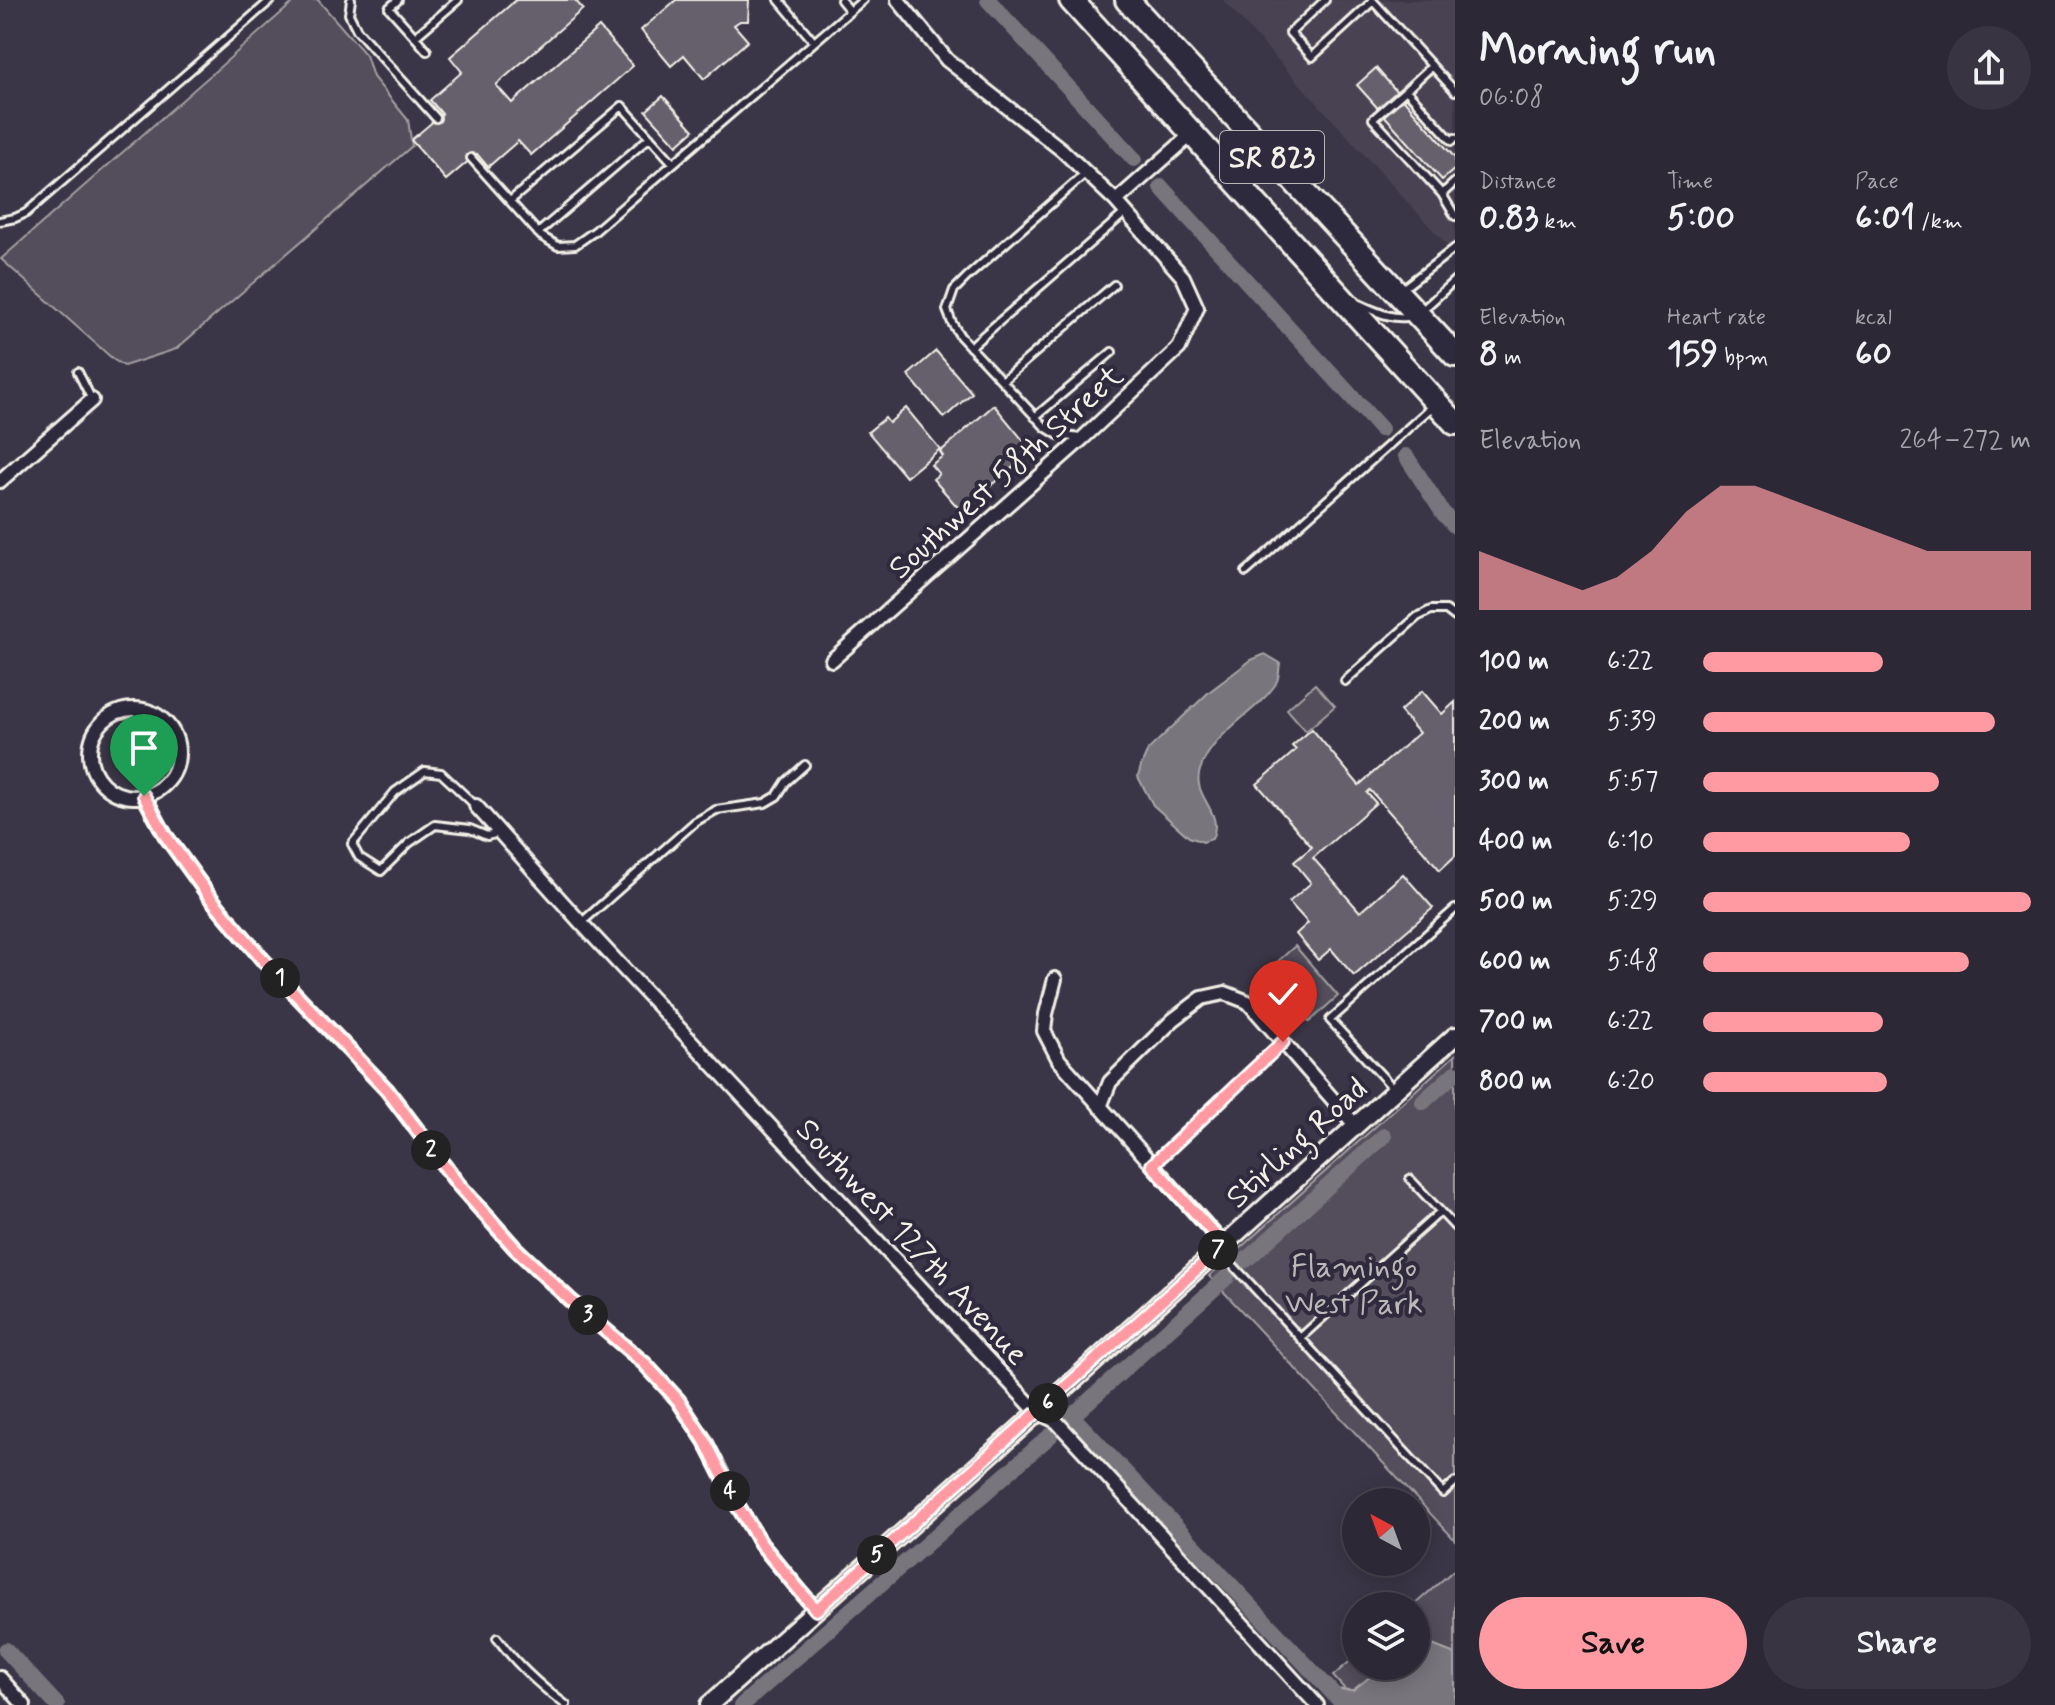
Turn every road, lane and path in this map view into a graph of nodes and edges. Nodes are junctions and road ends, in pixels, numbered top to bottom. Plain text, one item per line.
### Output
1 (271, 0) edge
2 (351, 0) edge
3 (382, 0) edge
4 (398, 0) edge
5 (458, 0) edge
6 (779, 0) edge
7 (841, 0) edge
8 (863, 0) edge
9 (898, 0) edge
10 (1071, 0) edge
11 (1127, 0) edge
12 (1325, 0) edge
13 (1373, 1) edge
14 (389, 8) junction
15 (850, 11) junction
16 (415, 37) junction
17 (814, 42) junction
18 (427, 51) dead end
19 (1432, 66) junction
20 (1406, 90) junction
21 (1455, 91) edge
22 (436, 118) dead end
23 (1193, 133) junction
24 (650, 137) junction
25 (1454, 141) edge
26 (471, 158) dead end
27 (673, 163) junction
28 (1086, 173) junction
29 (1455, 182) edge
30 (1442, 194) junction
31 (510, 201) junction
32 (1116, 201) junction
33 (1126, 212) junction
34 (1455, 216) edge
35 (0, 221) edge
36 (538, 233) junction
37 (1455, 248) edge
38 (1455, 280) edge
39 (1114, 285) dead end
40 (1397, 293) junction
41 (1341, 295) junction
42 (1417, 314) junction
43 (970, 347) junction
44 (1112, 352) dead end
45 (1455, 355) edge
46 (78, 372) dead end
47 (1002, 381) junction
48 (92, 400) joint
49 (1437, 402) junction
50 (1035, 417) junction
51 (1455, 423) edge
52 (1083, 438) junction
53 (0, 481) edge
54 (1246, 572) dead end
55 (1455, 617) edge
56 (832, 660) dead end
57 (1345, 681) dead end
58 (805, 765) dead end
59 (144, 796) junction
60 (476, 806) joint
61 (500, 833) junction
62 (1455, 909) edge
63 (581, 923) junction
64 (1055, 979) dead end
65 (1455, 1036) edge
66 (1283, 1042) junction
67 (1395, 1090) junction
68 (1100, 1107) junction
69 (1356, 1126) junction
70 (1152, 1165) junction
71 (1410, 1179) dead end
72 (1440, 1212) junction
73 (1455, 1227) edge
74 (1221, 1247) junction
75 (1300, 1338) junction
76 (1037, 1412) junction
77 (1455, 1482) edge
78 (816, 1610) junction
79 (497, 1638) dead end
80 (0, 1678) edge
81 (24, 1705) edge
82 (566, 1705) edge
83 (709, 1705) edge
84 (1317, 1705) edge

1 - 35 lane
2 - 22 lane
3 - 14 lane
4 - 14 lane
5 - 16 lane
6 - 17 lane
7 - 15 lane
8 - 15 lane
9 - 28 street
10 - 23 highway, SR 823
11 - 40 highway, SR 823
12 - 13 lane
13 - 19 lane
14 - 16 lane
15 - 17 lane
16 - 18 lane
17 - 27 lane
19 - 20 lane
19 - 21 lane
20 - 25 lane
20 - 30 lane
23 - 32 street
23 - 41 highway, SR 823
24 - 27 lane
24 - 31 lane
24 - 36 lane
26 - 31 lane
27 - 36 lane
28 - 32 street
28 - 43 lane
29 - 30 lane
30 - 34 lane
31 - 36 lane
32 - 33 street
33 - 43 lane
33 - 52 street, Southwest 58th Street
37 - 40 lane
38 - 42 lane
39 - 47 lane
40 - 42 highway, SR 823
41 - 42 lane
41 - 49 highway, SR 823
42 - 45 highway, SR 823
43 - 47 lane
44 - 50 lane
46 - 48 lane
47 - 50 lane
48 - 53 street
49 - 51 highway, SR 823
49 - 54 lane
50 - 52 lane
52 - 56 street, Southwest 58th Street
55 - 57 lane
58 - 63 lane
59 - 59 street
59 - 78 street
60 - 61 street, Southwest 127th Avenue
60 - 61 lane
61 - 63 street, Southwest 127th Avenue
62 - 67 lane
63 - 76 street, Southwest 127th Avenue
64 - 68 street
65 - 67 street, Stirling Road
66 - 68 street
66 - 69 street
66 - 70 lane
67 - 69 street, Stirling Road
68 - 70 street
69 - 74 street, Stirling Road
70 - 74 street
71 - 72 lane
72 - 73 lane
72 - 75 lane
74 - 75 lane
74 - 76 street, Stirling Road
75 - 77 lane
76 - 78 street, Stirling Road
76 - 84 street, Southwest 127th Avenue
78 - 83 street, Stirling Road
79 - 82 lane
80 - 81 street

